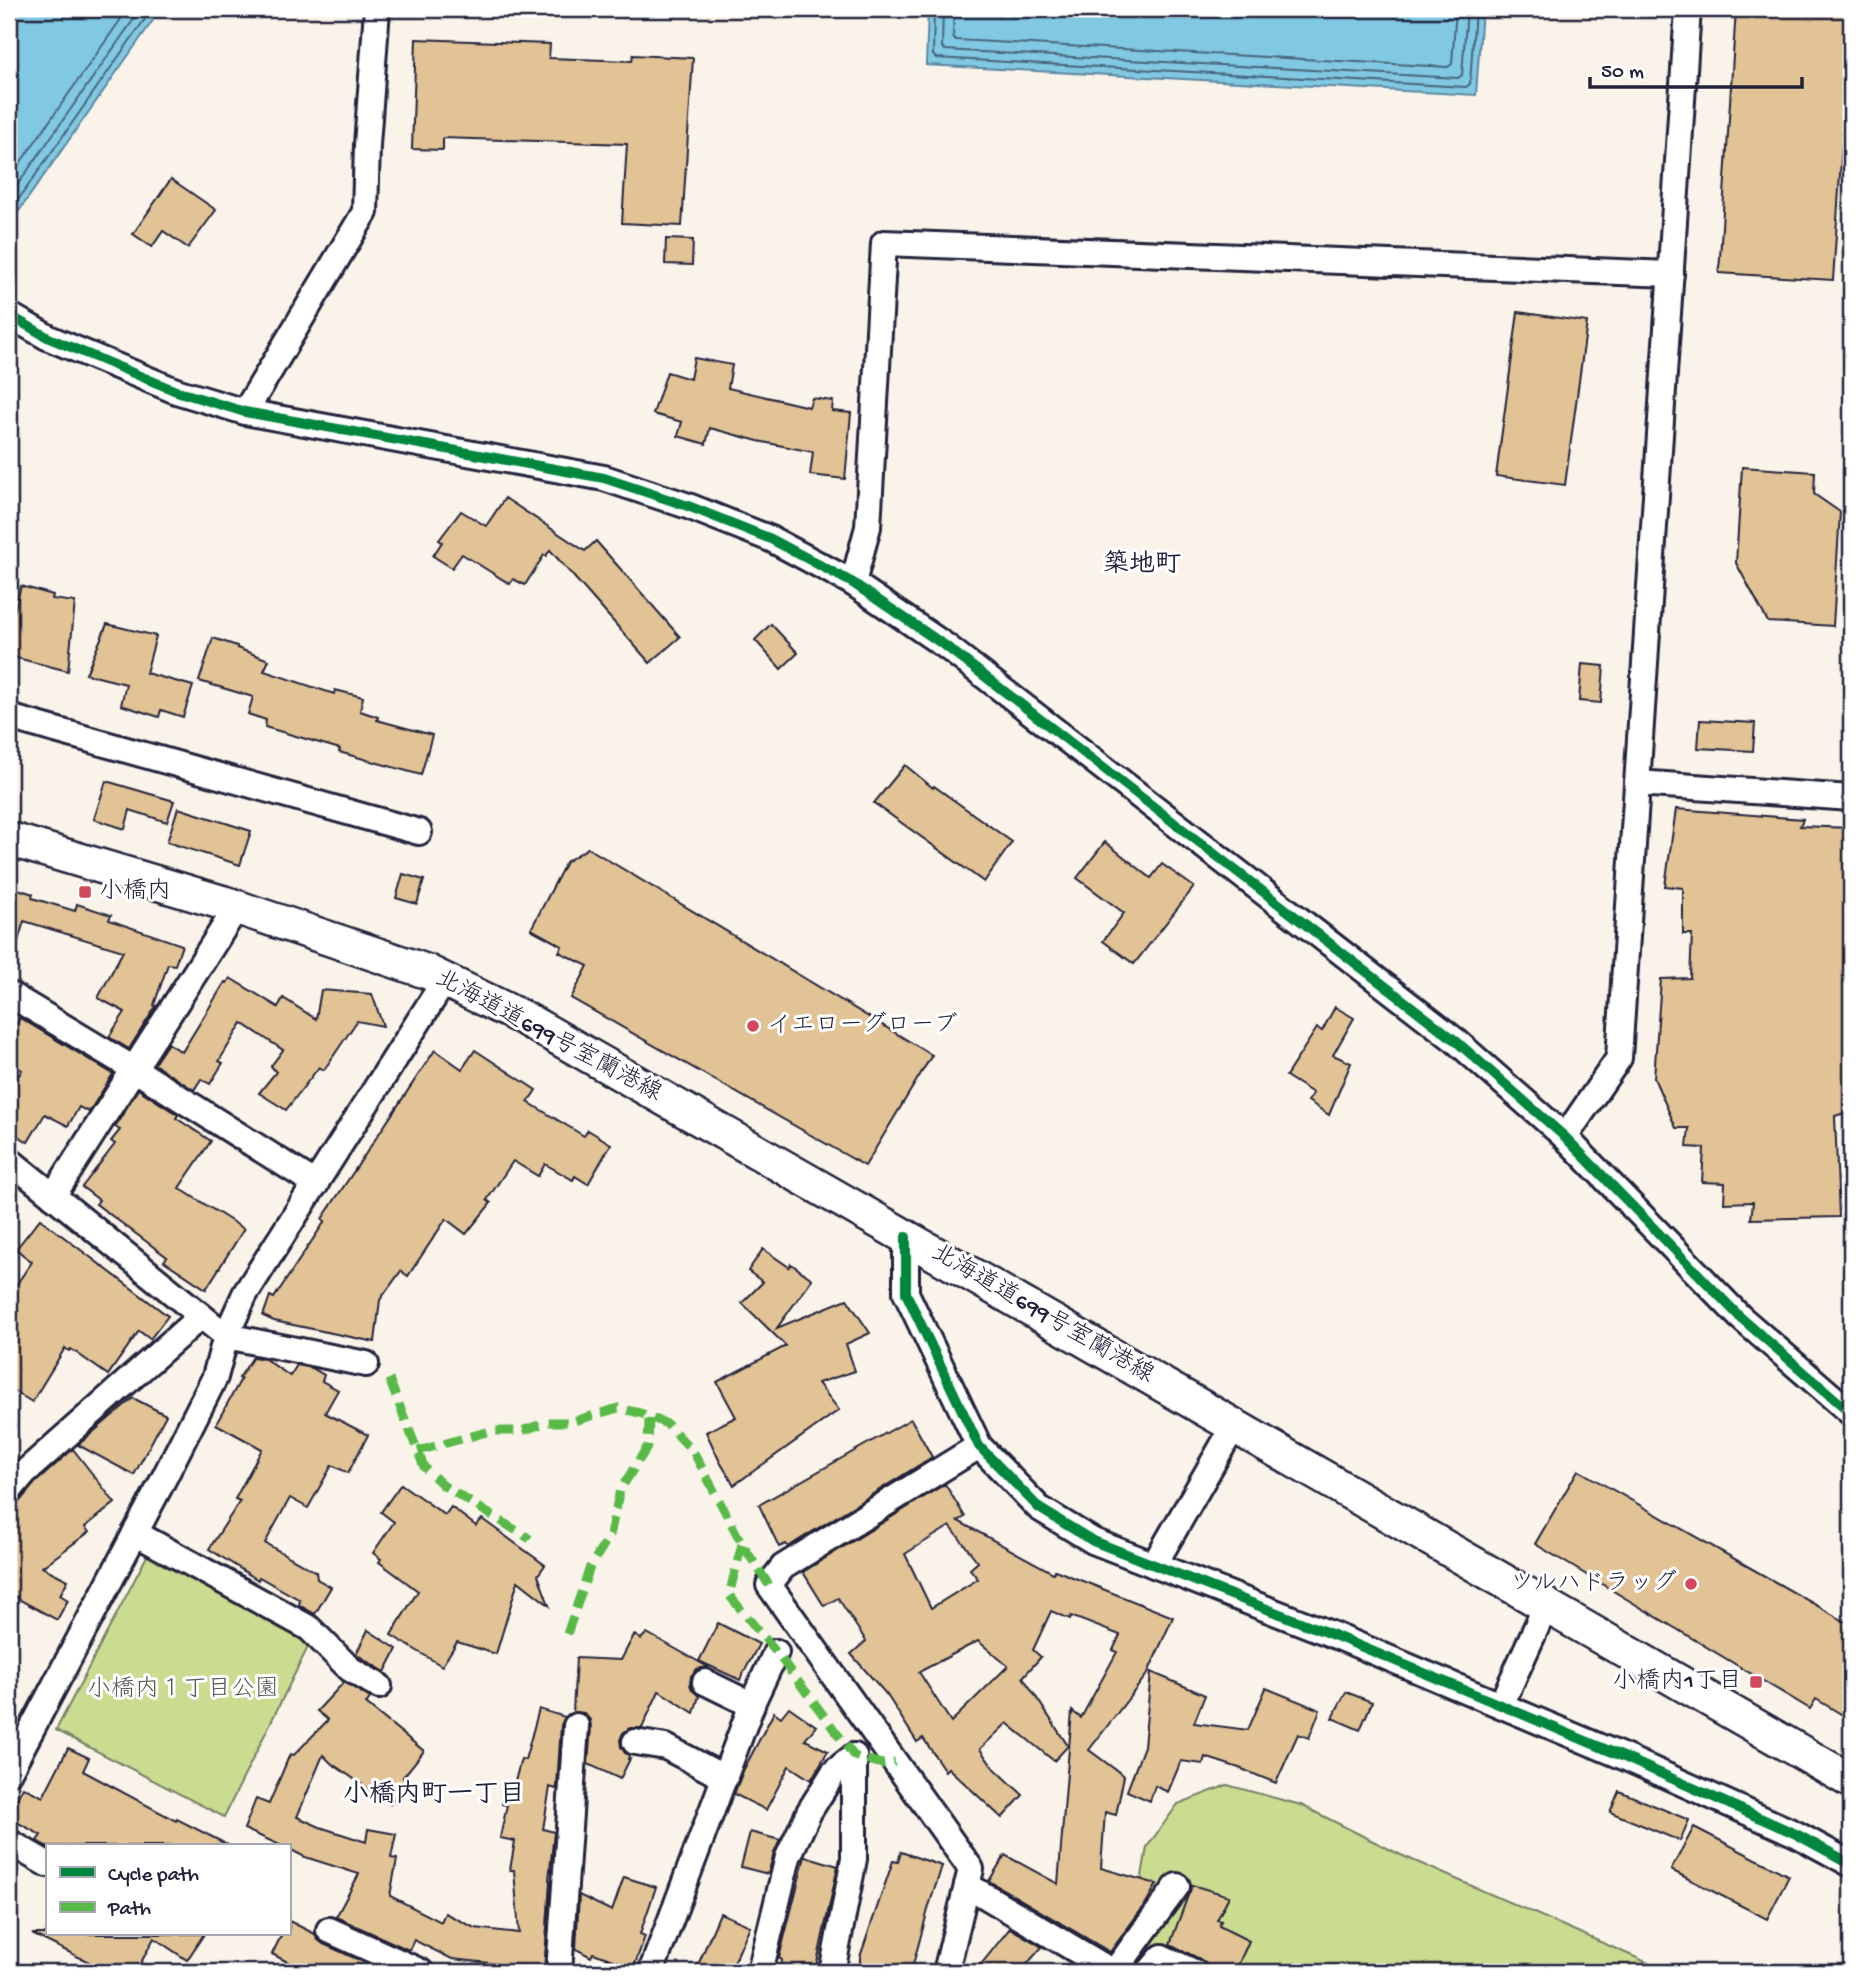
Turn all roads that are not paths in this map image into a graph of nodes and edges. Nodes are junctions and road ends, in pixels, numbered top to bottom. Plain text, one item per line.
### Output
1 (377, 9) edge
2 (1688, 9) edge
3 (1671, 274) junction
4 (9, 315) edge
5 (245, 412) junction
6 (853, 583) junction
7 (9, 717) edge
8 (1637, 783) junction
9 (1851, 797) edge
10 (419, 832) dead end
11 (9, 839) edge
12 (237, 907) junction
13 (445, 980) junction
14 (9, 994) edge
15 (134, 1069) junction
16 (1565, 1137) junction
17 (9, 1160) edge
18 (316, 1184) junction
19 (53, 1196) junction
20 (906, 1237) junction
21 (201, 1316) junction
22 (226, 1336) junction
23 (366, 1364) dead end
24 (1851, 1413) edge
25 (1234, 1426) junction
26 (978, 1446) junction
27 (9, 1491) edge
28 (135, 1533) junction
29 (1154, 1565) junction
30 (1546, 1606) junction
31 (776, 1651) dead end
32 (705, 1682) dead end
33 (379, 1686) dead end
34 (752, 1705) junction
35 (1501, 1705) junction
36 (576, 1726) dead end
37 (635, 1742) dead end
38 (9, 1772) edge
39 (725, 1779) junction
40 (1851, 1781) edge
41 (9, 1842) edge
42 (46, 1863) edge
43 (1851, 1864) edge
44 (967, 1885) junction
45 (1177, 1886) dead end
46 (329, 1930) dead end
47 (421, 1972) edge
48 (559, 1972) edge
49 (651, 1972) edge
50 (760, 1972) edge
51 (832, 1972) edge
52 (946, 1972) edge
53 (1113, 1972) edge
54 (1149, 1972) edge
55 (1194, 1972) edge

1 - 5 street
2 - 3 street
3 - 6 street
3 - 8 street
4 - 5 street
5 - 6 street
6 - 16 street
7 - 10 street
8 - 9 street
8 - 16 street
11 - 12 main road, 北海道道699号室蘭港線
12 - 13 main road, 北海道道699号室蘭港線
12 - 15 street
13 - 18 street
13 - 20 main road, 北海道道699号室蘭港線
14 - 15 street
15 - 18 street
15 - 19 street
16 - 24 street
17 - 19 street
18 - 22 street
19 - 21 street
20 - 25 main road, 北海道道699号室蘭港線
20 - 26 street
21 - 22 street
21 - 27 street
22 - 23 street
22 - 28 street
25 - 29 street
25 - 30 main road, 北海道道699号室蘭港線
26 - 29 street
26 - 44 street
28 - 33 street
28 - 38 street
29 - 35 street
30 - 35 street
30 - 40 main road, 北海道道699号室蘭港線
31 - 34 street
32 - 34 street
34 - 39 street
35 - 43 street
36 - 48 street
37 - 39 street
39 - 49 street
41 - 42 street
44 - 52 street
44 - 53 street
45 - 53 street
46 - 47 street
50 - 51 street
54 - 55 street

